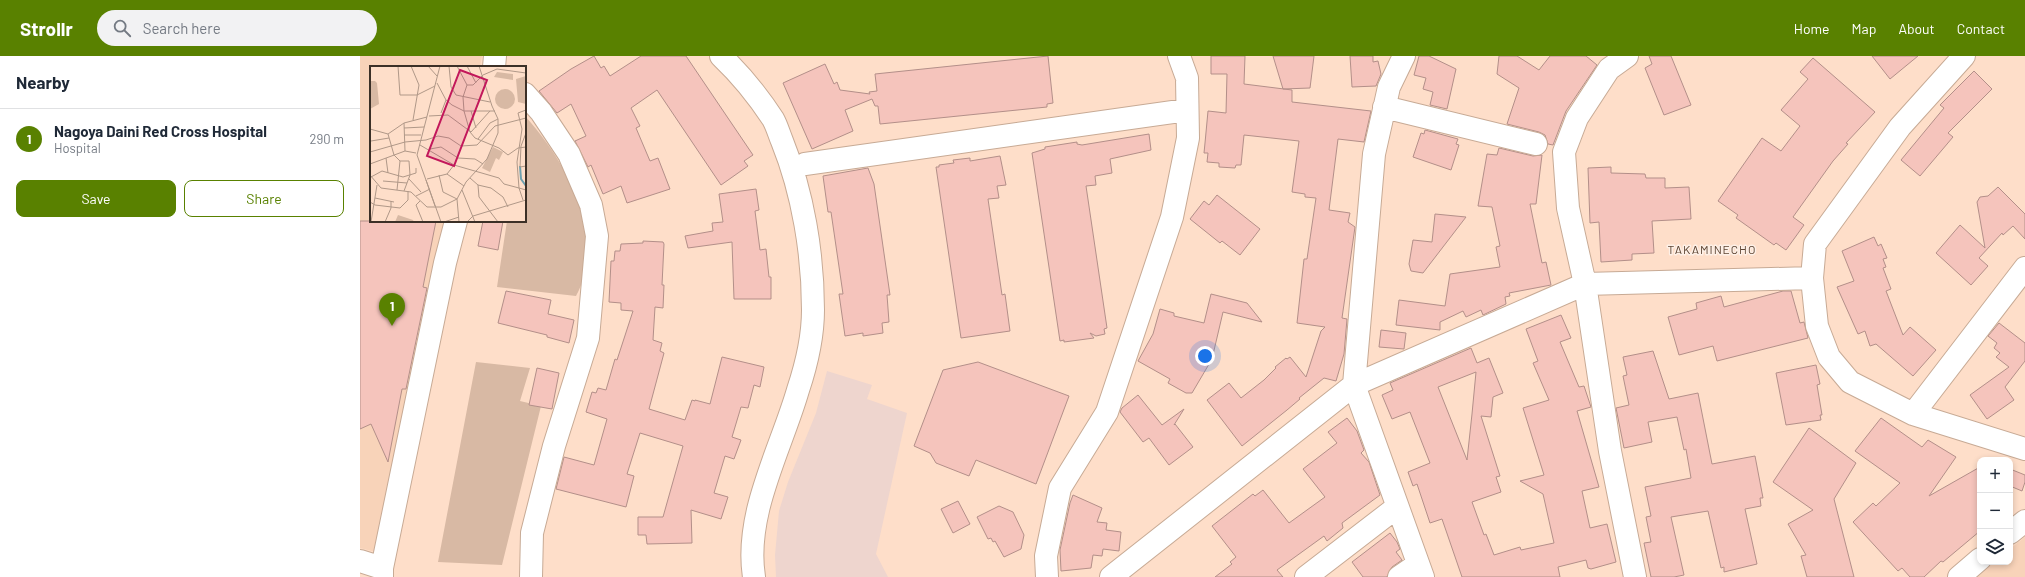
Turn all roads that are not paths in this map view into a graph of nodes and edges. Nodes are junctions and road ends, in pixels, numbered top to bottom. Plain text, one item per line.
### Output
1 (721, 56) edge
2 (1179, 56) edge
3 (1404, 56) edge
4 (1626, 56) edge
5 (1964, 56) edge
6 (526, 95) edge
7 (1384, 107) junction
8 (1188, 110) junction
9 (1536, 144) dead end
10 (805, 164) dead end
11 (456, 222) edge
12 (2025, 268) edge
13 (1812, 278) junction
14 (1585, 284) junction
15 (1354, 385) junction
16 (1913, 414) junction
17 (2025, 449) edge
18 (1397, 507) junction
19 (2025, 520) edge
20 (2013, 531) edge
21 (360, 561) edge
22 (1977, 562) edge
23 (1420, 570) edge
24 (382, 572) edge
25 (1311, 575) edge
26 (531, 577) edge
27 (754, 577) edge
28 (1047, 577) edge
29 (1111, 577) edge
30 (1398, 577) edge
31 (1635, 577) edge
32 (1960, 577) edge

1 - 27 street
2 - 8 street
3 - 7 street
4 - 14 street
5 - 13 street
6 - 26 street
7 - 9 street
7 - 15 street
8 - 10 street
8 - 28 street
11 - 24 street
12 - 16 street
13 - 14 street
13 - 16 street
14 - 15 street
14 - 31 street
15 - 18 street
15 - 29 street
16 - 17 street
18 - 23 street
18 - 25 street
19 - 20 street
21 - 24 street
22 - 32 street
23 - 30 street

